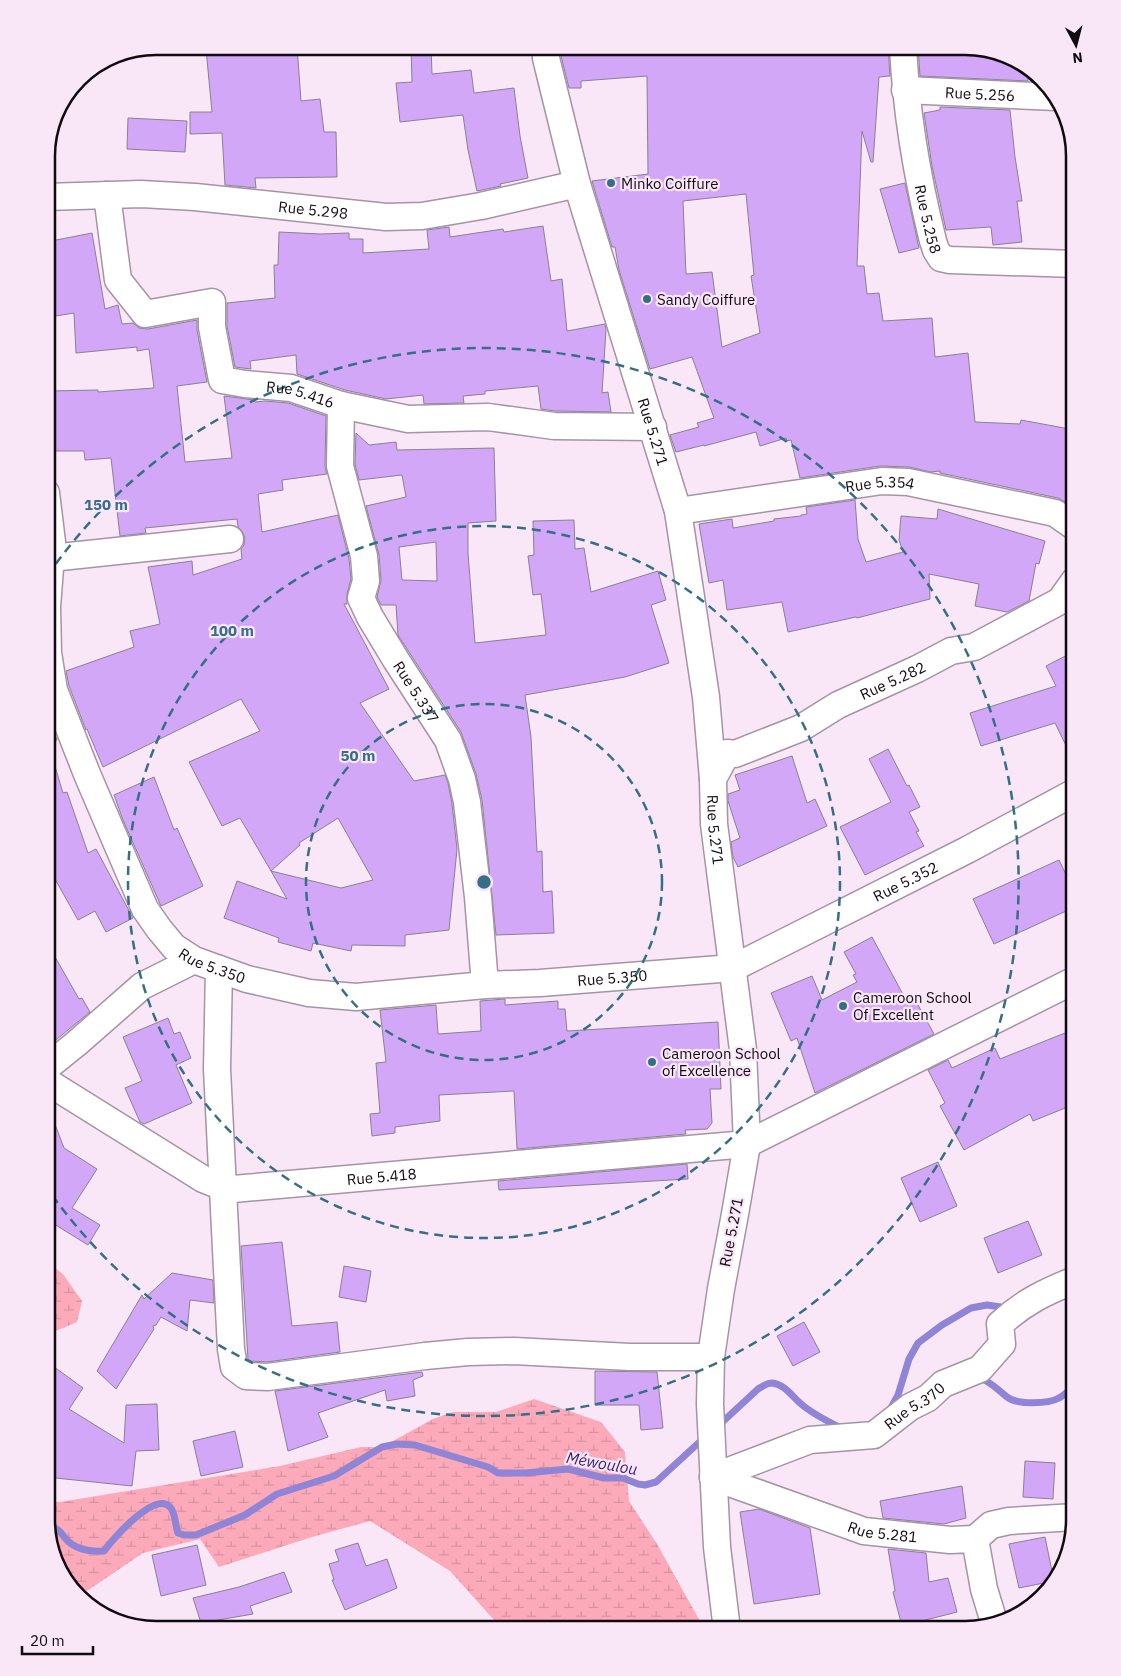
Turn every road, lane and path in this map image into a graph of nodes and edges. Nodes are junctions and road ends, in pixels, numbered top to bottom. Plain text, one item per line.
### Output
1 (546, 55) edge
2 (903, 55) edge
3 (905, 90) junction
4 (1046, 97) edge
5 (577, 184) junction
6 (107, 195) junction
7 (55, 197) edge
8 (1066, 264) edge
9 (341, 405) junction
10 (653, 427) junction
11 (678, 511) junction
12 (1066, 521) edge
13 (230, 539) dead end
14 (55, 558) edge
15 (1066, 593) edge
16 (55, 693) edge
17 (713, 779) junction
18 (1066, 797) edge
19 (194, 960) junction
20 (733, 968) junction
21 (219, 969) junction
22 (1066, 984) edge
23 (485, 985) junction
24 (55, 1061) edge
25 (55, 1087) edge
26 (746, 1144) junction
27 (223, 1187) junction
28 (1066, 1284) edge
29 (711, 1357) junction
30 (713, 1477) junction
31 (1066, 1518) edge
32 (975, 1539) junction
33 (993, 1617) edge
34 (726, 1621) edge

1 - 5 street, Rue 5.271
2 - 3 street, Rue 5.258
3 - 4 street, Rue 5.256
3 - 8 street, Rue 5.258
5 - 6 street, Rue 5.298
5 - 10 street, Rue 5.271
6 - 7 street, Rue 5.298
6 - 9 street, Rue 5.416
9 - 10 street, Rue 5.416
9 - 23 street, Rue 5.337
10 - 11 street, Rue 5.271
11 - 12 street, Rue 5.354
11 - 17 street, Rue 5.271
13 - 14 street
15 - 17 street, Rue 5.282
16 - 19 street, Rue 5.350
17 - 20 street, Rue 5.271
18 - 20 street, Rue 5.352
19 - 21 street, Rue 5.350
19 - 24 street
20 - 23 street, Rue 5.350
20 - 26 street, Rue 5.271
21 - 23 street, Rue 5.350
21 - 27 street
22 - 26 street
25 - 27 street, Rue 5.418
26 - 27 street, Rue 5.418
26 - 29 street, Rue 5.271
27 - 29 street
28 - 30 street, Rue 5.370
29 - 30 street, Rue 5.271
30 - 32 street, Rue 5.281
30 - 34 street, Rue 5.271
31 - 32 street
32 - 33 street

